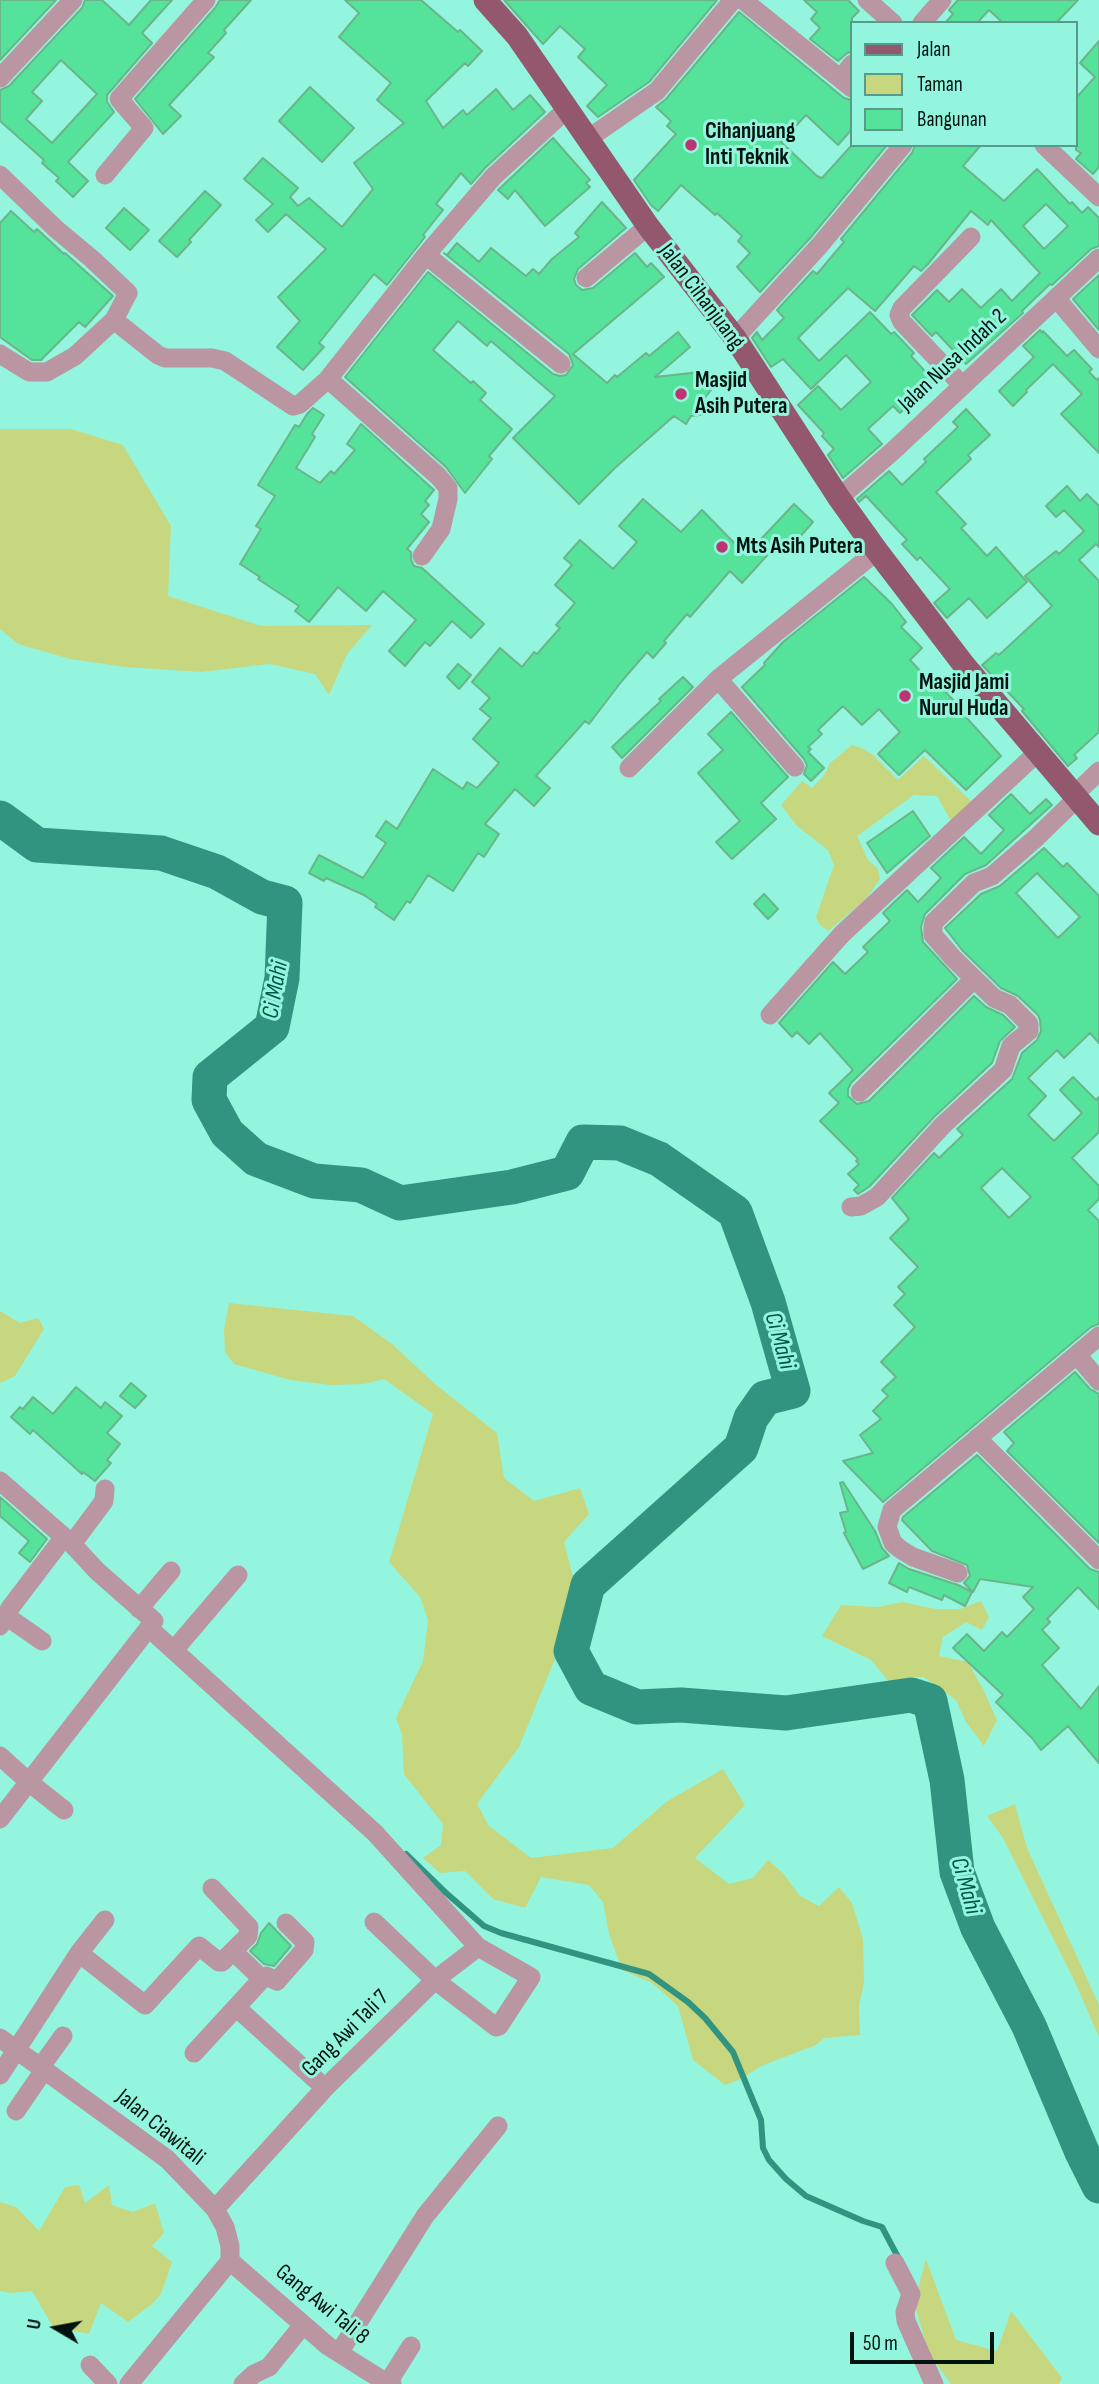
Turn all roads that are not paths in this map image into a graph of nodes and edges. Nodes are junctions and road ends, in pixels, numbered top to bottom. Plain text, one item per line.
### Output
1 (73, 0) edge
2 (206, 0) edge
3 (485, 0) edge
4 (733, 0) edge
5 (743, 0) edge
6 (867, 0) edge
7 (942, 0) edge
8 (889, 21) edge
9 (924, 21) edge
10 (849, 77) edge
11 (0, 78) edge
12 (568, 108) junction
13 (589, 138) junction
14 (901, 147) edge
15 (1046, 147) edge
16 (0, 175) edge
17 (105, 175) dead end
18 (1099, 197) edge
19 (648, 226) junction
20 (971, 237) dead end
21 (426, 255) junction
22 (1099, 258) edge
23 (586, 278) dead end
24 (1056, 298) junction
25 (114, 320) junction
26 (735, 338) junction
27 (1099, 349) edge
28 (0, 355) edge
29 (561, 364) dead end
30 (328, 379) junction
31 (962, 385) junction
32 (839, 498) junction
33 (877, 551) junction
34 (422, 556) dead end
35 (718, 679) junction
36 (1038, 752) junction
37 (795, 767) dead end
38 (629, 768) dead end
39 (1099, 771) edge
40 (1075, 796) junction
41 (1099, 824) edge
42 (974, 979) junction
43 (770, 1015) dead end
44 (860, 1092) dead end
45 (851, 1207) dead end
46 (1099, 1336) edge
47 (1077, 1355) junction
48 (1099, 1381) edge
49 (977, 1438) junction
50 (0, 1481) edge
51 (105, 1489) dead end
52 (68, 1541) junction
53 (1099, 1560) edge
54 (171, 1571) dead end
55 (958, 1573) dead end
56 (238, 1575) dead end
57 (139, 1609) junction
58 (3, 1621) edge
59 (149, 1628) junction
60 (42, 1641) dead end
61 (174, 1650) junction
62 (0, 1756) edge
63 (30, 1783) junction
64 (64, 1810) dead end
65 (0, 1819) edge
66 (212, 1888) dead end
67 (105, 1920) dead end
68 (374, 1922) dead end
69 (286, 1923) dead end
70 (478, 1947) junction
71 (233, 1951) junction
72 (79, 1953) junction
73 (262, 1979) junction
74 (435, 1980) junction
75 (237, 2008) junction
76 (63, 2036) dead end
77 (8, 2044) edge
78 (194, 2053) dead end
79 (42, 2069) junction
80 (0, 2075) edge
81 (325, 2088) junction
82 (16, 2111) dead end
83 (498, 2126) dead end
84 (215, 2209) junction
85 (230, 2261) junction
86 (895, 2263) dead end
87 (303, 2325) junction
88 (411, 2346) dead end
89 (339, 2353) junction
90 (90, 2365) dead end
91 (108, 2384) edge
92 (129, 2384) edge
93 (243, 2384) edge
94 (389, 2384) edge
95 (934, 2384) edge

1 - 11 street
2 - 17 street
3 - 12 main road, Jalan Cihanjuang
4 - 13 street
5 - 10 street
6 - 8 street
7 - 9 street
12 - 13 main road, Jalan Cihanjuang
12 - 21 street
13 - 19 main road, Jalan Cihanjuang
14 - 26 street
15 - 18 street
16 - 25 street
19 - 23 street
19 - 26 main road, Jalan Cihanjuang
20 - 31 street
21 - 29 street
21 - 30 street
22 - 24 street, Jalan Nusa Indah 2
24 - 27 street
24 - 31 street, Jalan Nusa Indah 2
25 - 28 street
25 - 30 street
26 - 32 main road, Jalan Cihanjuang
30 - 34 street
31 - 32 street, Jalan Nusa Indah 2
32 - 33 main road, Jalan Cihanjuang
33 - 35 street
33 - 36 main road, Jalan Cihanjuang
35 - 37 street
35 - 38 street
36 - 40 main road, Jalan Cihanjuang
36 - 43 street
39 - 40 street
40 - 41 main road, Jalan Cihanjuang
40 - 42 street
42 - 44 street
42 - 45 street
46 - 47 street
47 - 48 street
47 - 49 street
49 - 53 street
49 - 55 street
50 - 52 street
51 - 52 street
52 - 57 street
52 - 58 street
54 - 57 street
56 - 61 street
57 - 59 street
58 - 60 street
59 - 61 street
59 - 63 street
61 - 70 street
62 - 63 street
63 - 64 street
63 - 65 street
66 - 71 street
67 - 72 street
68 - 74 street
69 - 73 street
70 - 74 street, Gang Awi Tali 7
70 - 74 street
71 - 72 street
71 - 73 street
72 - 77 street
73 - 75 street
74 - 81 street, Gang Awi Tali 7
75 - 78 street
75 - 81 street
76 - 79 street
77 - 79 street, Jalan Ciawitali
77 - 80 street
79 - 82 street
79 - 84 street, Jalan Ciawitali
81 - 84 street, Gang Awi Tali 7
83 - 89 street
84 - 85 street, Jalan Ciawitali
85 - 87 street, Gang Awi Tali 8
85 - 92 street
86 - 95 street
87 - 89 street, Gang Awi Tali 8
87 - 93 street
88 - 94 street
89 - 94 street, Gang Awi Tali 8
90 - 91 street

